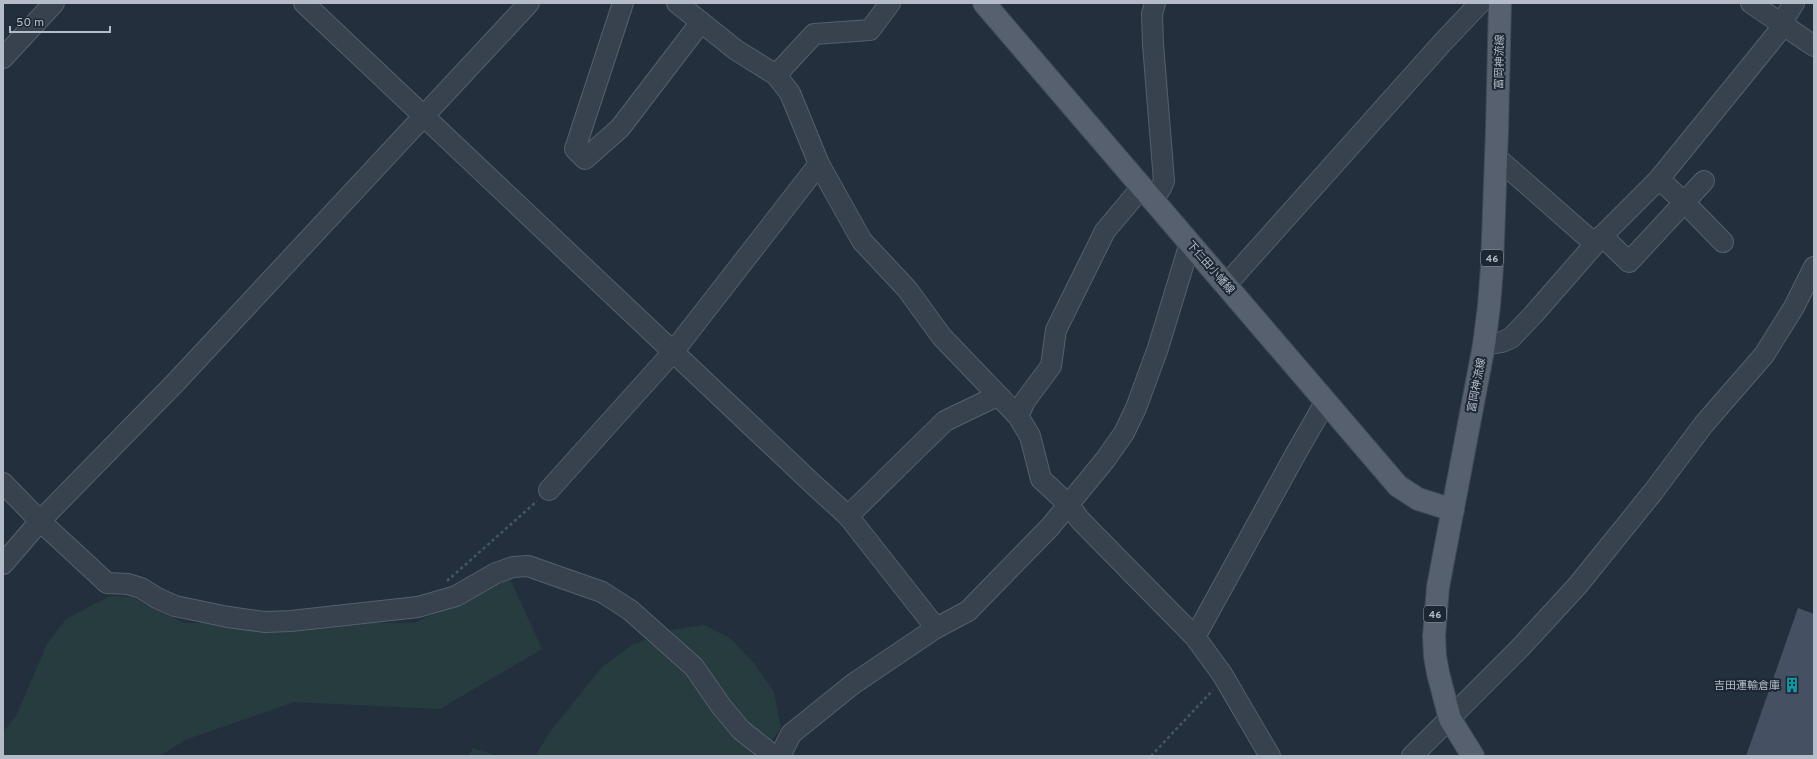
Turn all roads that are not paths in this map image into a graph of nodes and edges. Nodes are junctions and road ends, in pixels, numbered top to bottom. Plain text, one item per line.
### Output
1 (54, 3) edge
2 (304, 3) edge
3 (528, 3) edge
4 (623, 3) edge
5 (677, 3) edge
6 (890, 3) edge
7 (984, 3) edge
8 (1155, 3) edge
9 (1480, 3) edge
10 (1500, 3) edge
11 (1752, 3) edge
12 (1794, 3) edge
13 (701, 22) junction
14 (1782, 24) junction
15 (1814, 46) edge
16 (3, 58) edge
17 (776, 75) junction
18 (423, 115) junction
19 (1496, 157) junction
20 (819, 164) junction
21 (1659, 179) junction
22 (1704, 181) dead end
23 (1147, 193) junction
24 (1684, 202) junction
25 (1598, 240) junction
26 (1723, 242) dead end
27 (1190, 243) junction
28 (1814, 267) edge
29 (1226, 285) junction
30 (1484, 346) junction
31 (673, 352) junction
32 (997, 396) junction
33 (1326, 401) junction
34 (1018, 416) junction
35 (3, 483) edge
36 (549, 490) road end
37 (1069, 505) junction
38 (1453, 510) junction
39 (848, 516) junction
40 (40, 521) junction
41 (3, 564) edge
42 (936, 628) junction
43 (1195, 637) junction
44 (1450, 719) junction
45 (774, 756) edge
46 (780, 756) edge
47 (1270, 756) edge
48 (1412, 756) edge
49 (1473, 756) edge

1 - 16 street
2 - 18 street
3 - 18 street
4 - 13 street
5 - 13 street
6 - 17 street
7 - 23 main road, 下仁田小幡線
8 - 23 street
9 - 29 street
10 - 19 main road, 富岡神流線 / 46
11 - 14 street
12 - 14 street
13 - 17 street
14 - 15 street
14 - 21 street
17 - 20 street
18 - 31 street
18 - 40 street
19 - 25 street
19 - 30 main road, 富岡神流線 / 46
20 - 31 street
20 - 32 street
21 - 24 street
21 - 25 street
22 - 24 street
23 - 27 main road, 下仁田小幡線
23 - 34 street
24 - 25 street
24 - 26 street
25 - 30 street
27 - 29 main road, 下仁田小幡線
27 - 37 street
28 - 44 street
29 - 33 main road, 下仁田小幡線
30 - 38 main road, 富岡神流線 / 46
31 - 36 street
31 - 39 street
32 - 34 street
32 - 39 street
33 - 38 main road, 下仁田小幡線
33 - 43 street
34 - 37 street
35 - 40 street
37 - 42 street
37 - 43 street
38 - 44 main road, 富岡神流線 / 46
39 - 42 street
40 - 41 street
40 - 45 street
42 - 46 street
43 - 47 street
44 - 48 street
44 - 49 main road, 富岡神流線 / 46

